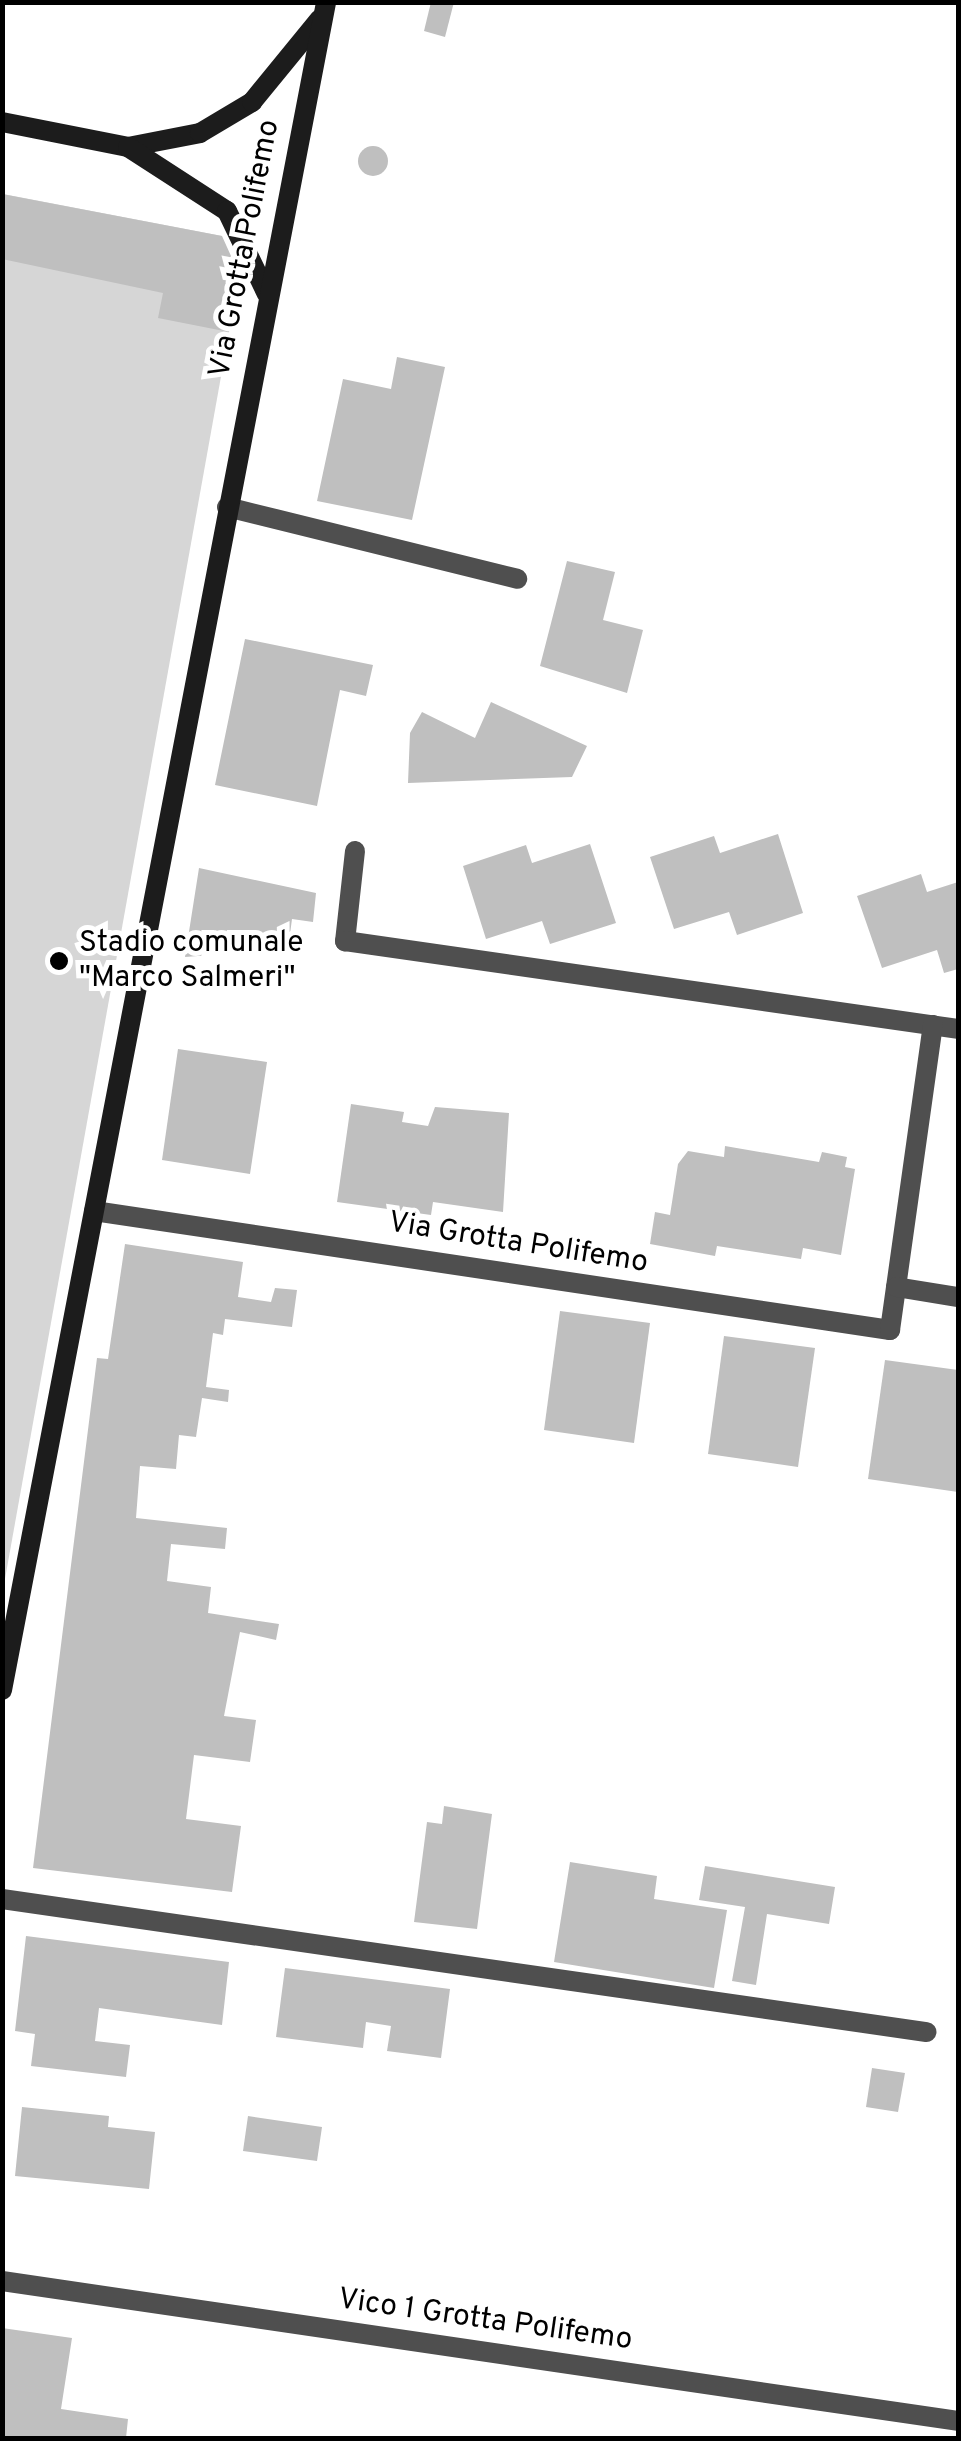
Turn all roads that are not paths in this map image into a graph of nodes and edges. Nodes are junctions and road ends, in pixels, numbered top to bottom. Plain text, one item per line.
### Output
1 (325, 8) edge
2 (2, 122) edge
3 (128, 147) junction
4 (267, 296) junction
5 (227, 507) junction
6 (517, 579) dead end
7 (355, 851) dead end
8 (932, 1025) junction
9 (958, 1029) edge
10 (94, 1211) junction
11 (896, 1287) junction
12 (958, 1298) edge
13 (3, 1685) edge
14 (2, 1899) edge
15 (926, 2032) dead end
16 (2, 2281) edge
17 (958, 2421) edge

1 - 3 street
1 - 4 street, Via Grotta Polifemo
2 - 3 street
3 - 4 street
4 - 5 street, Via Grotta Polifemo
5 - 6 street
5 - 10 street, Via Grotta Polifemo
7 - 8 street
8 - 9 street
8 - 11 street, Via Grotta Polifemo
10 - 11 street, Via Grotta Polifemo
10 - 13 street, Via Grotta Polifemo
11 - 12 street
14 - 15 street
16 - 17 street, Vico 1 Grotta Polifemo

